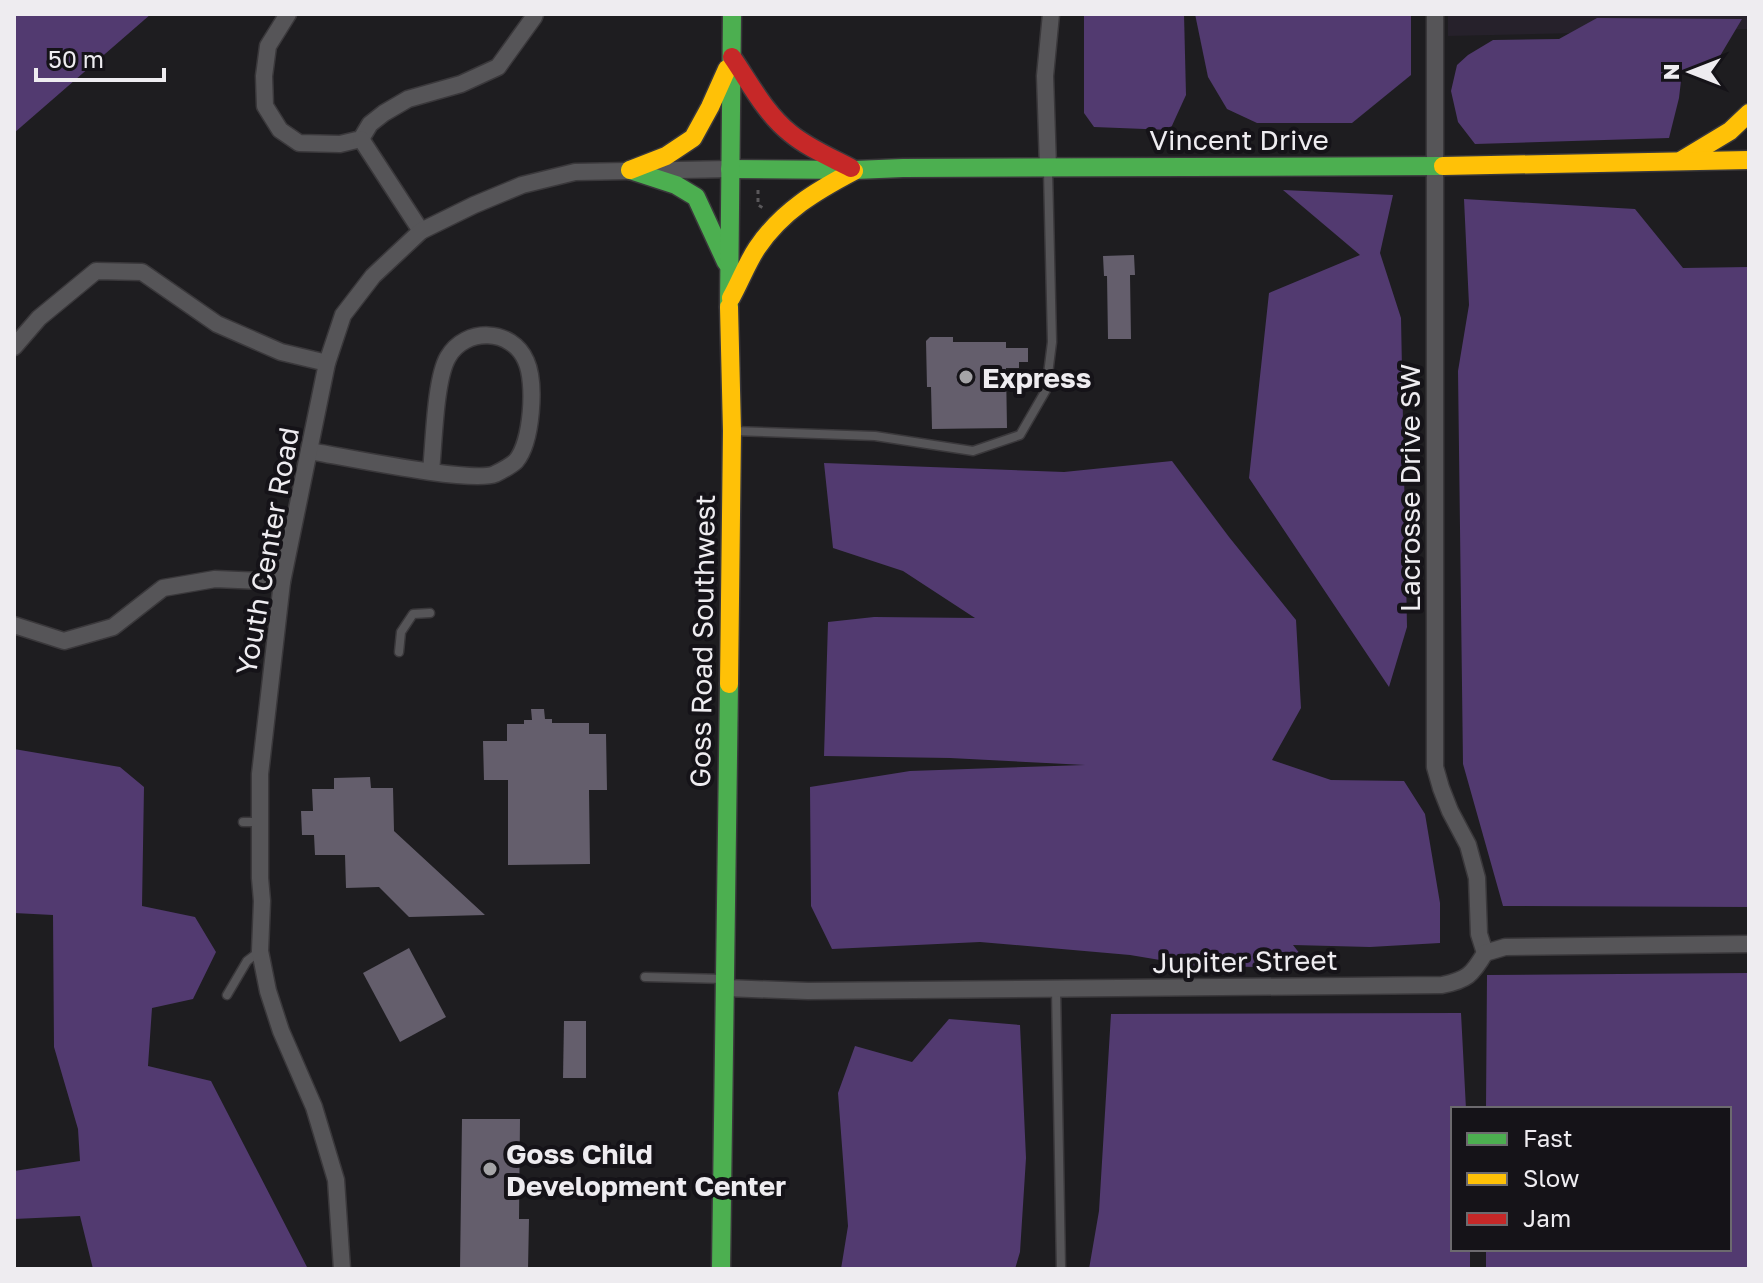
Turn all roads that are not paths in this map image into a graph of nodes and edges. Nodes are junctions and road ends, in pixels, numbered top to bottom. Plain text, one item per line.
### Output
1 (288, 14) edge
2 (535, 14) edge
3 (732, 14) edge
4 (1051, 14) edge
5 (1435, 14) edge
6 (732, 57) junction
7 (1749, 113) edge
8 (361, 139) junction
9 (1681, 160) junction
10 (1749, 160) edge
11 (1435, 166) junction
12 (1048, 167) junction
13 (730, 169) junction
14 (630, 170) junction
15 (855, 170) junction
16 (421, 231) junction
17 (729, 268) junction
18 (729, 301) junction
19 (14, 347) edge
20 (327, 363) junction
21 (732, 431) junction
22 (309, 451) junction
23 (431, 471) junction
24 (282, 582) junction
25 (430, 613) dead end
26 (14, 625) edge
27 (399, 652) dead end
28 (243, 822) dead end
29 (261, 822) junction
30 (1749, 944) edge
31 (260, 951) junction
32 (1485, 953) junction
33 (645, 977) dead end
34 (726, 984) junction
35 (1056, 989) junction
36 (227, 995) dead end
37 (342, 1269) edge
38 (721, 1269) edge
39 (1061, 1269) edge

1 - 8 street
2 - 8 street
3 - 6 street, Goss Road Southwest
4 - 12 street
5 - 11 street, Lacrosse Drive SW
6 - 13 street, Goss Road Southwest
6 - 14 street
6 - 15 street
7 - 9 street
8 - 16 street
9 - 10 street, Vincent Drive
9 - 11 street, Vincent Drive
11 - 12 street, Vincent Drive
11 - 32 street, Lacrosse Drive SW
12 - 15 street, Vincent Drive
12 - 21 lane
13 - 14 street, Youth Center Road
13 - 15 street, Vincent Drive
13 - 17 street, Goss Road Southwest
14 - 16 street, Youth Center Road
14 - 17 street
15 - 18 street
16 - 20 street, Youth Center Road
17 - 18 street, Goss Road Southwest
18 - 21 street, Goss Road Southwest
19 - 20 street
20 - 22 street, Youth Center Road
21 - 34 street, Goss Road Southwest
22 - 23 street
22 - 24 street, Youth Center Road
23 - 23 street
24 - 26 street
24 - 29 street, Youth Center Road
25 - 27 lane
28 - 29 lane
29 - 31 street, Youth Center Road
30 - 32 street
31 - 36 lane
31 - 37 street, Youth Center Road
32 - 35 street, Jupiter Street
33 - 34 lane
34 - 35 street, Jupiter Street
34 - 38 street, Goss Road Southwest
35 - 39 lane

